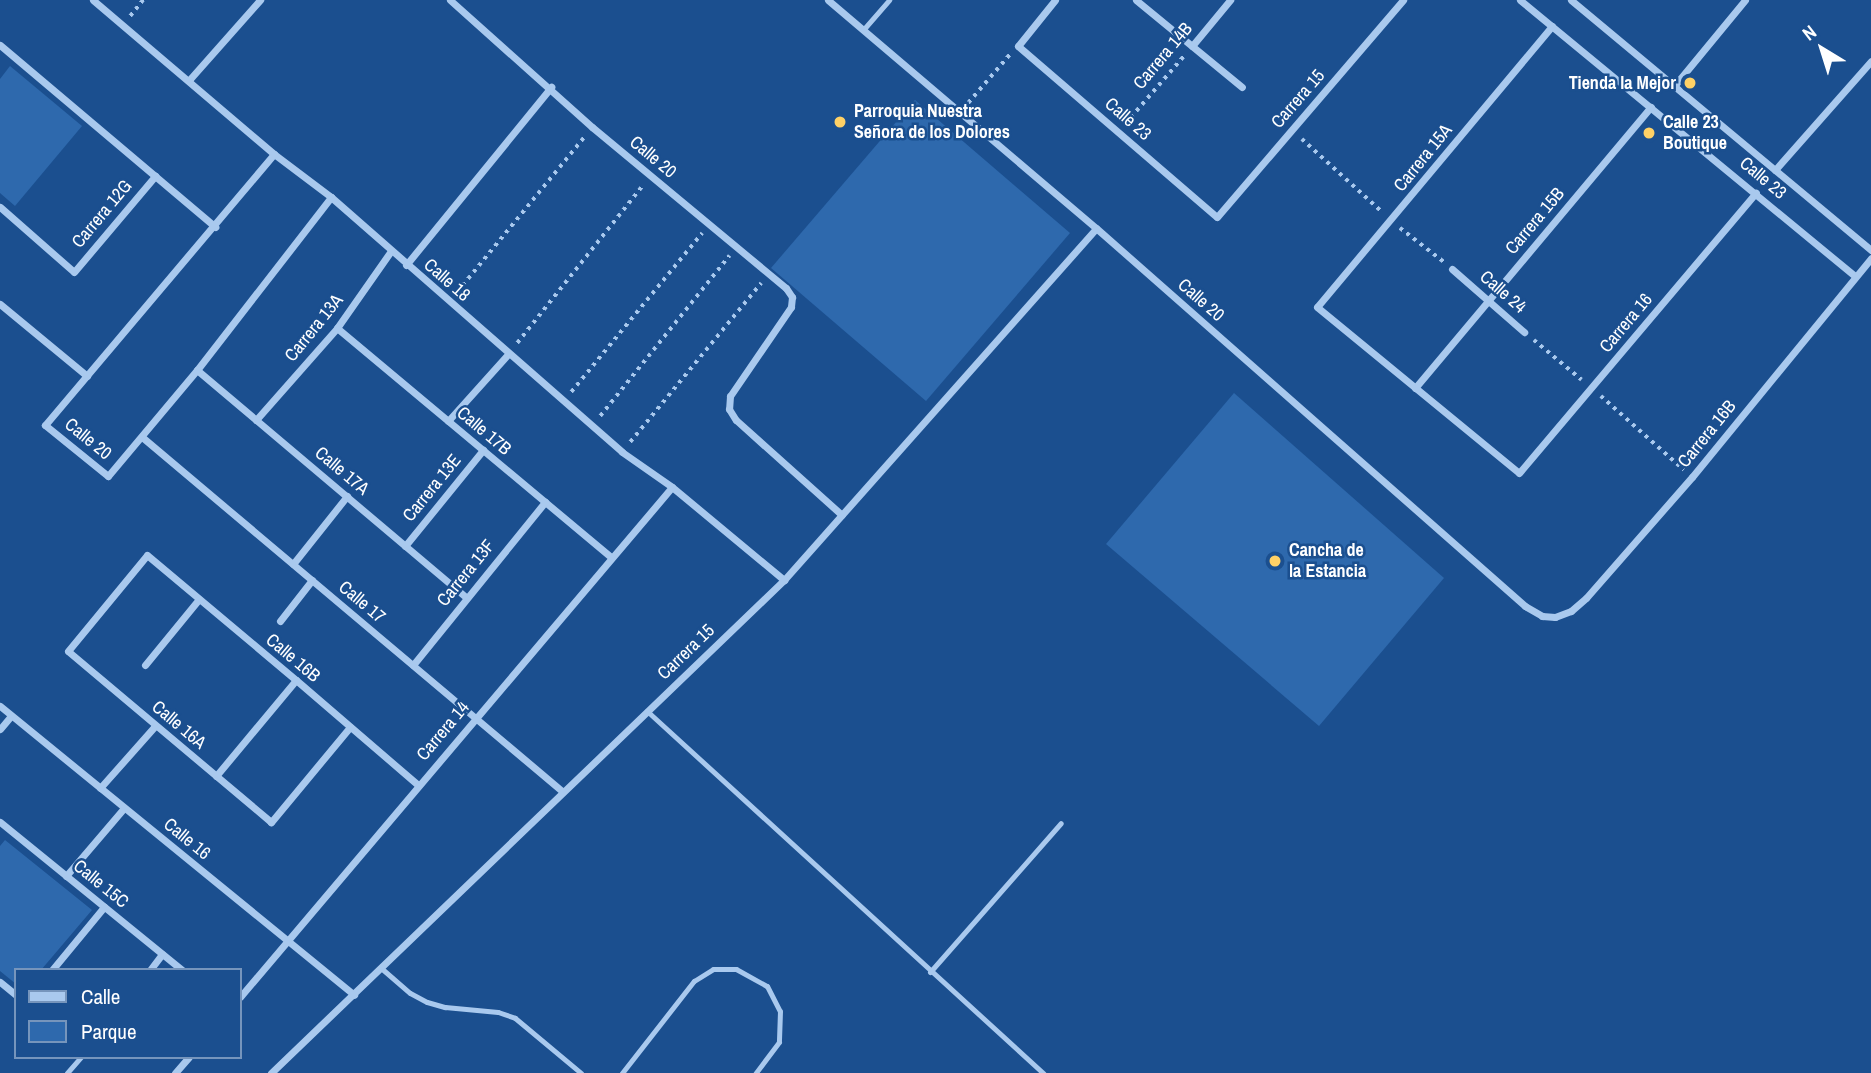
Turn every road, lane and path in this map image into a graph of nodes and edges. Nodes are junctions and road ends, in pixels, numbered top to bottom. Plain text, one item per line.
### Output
1 (93, 0) edge
2 (144, 0) edge
3 (260, 0) edge
4 (450, 0) edge
5 (828, 0) edge
6 (889, 0) edge
7 (1055, 0) edge
8 (1136, 0) edge
9 (1230, 0) edge
10 (1403, 0) edge
11 (1520, 0) edge
12 (1745, 0) edge
13 (1574, 1) edge
14 (121, 25) junction
15 (1552, 26) junction
16 (863, 30) junction
17 (0, 45) edge
18 (1018, 46) junction
19 (1192, 46) junction
20 (1871, 61) edge
21 (190, 79) junction
22 (1675, 85) junction
23 (551, 87) junction
24 (1242, 87) dead end
25 (1651, 107) junction
26 (960, 112) junction
27 (592, 127) junction
28 (1292, 130) junction
29 (1119, 131) junction
30 (274, 154) junction
31 (1775, 170) junction
32 (651, 175) junction
33 (155, 176) junction
34 (1756, 192) junction
35 (331, 197) junction
36 (0, 207) edge
37 (1217, 217) joint
38 (1392, 221) junction
39 (709, 225) junction
40 (215, 227) junction
41 (1096, 228) junction
42 (736, 247) junction
43 (1871, 250) edge
44 (391, 251) junction
45 (1871, 258) edge
46 (406, 265) junction
47 (1452, 269) joint
48 (769, 274) junction
49 (1855, 276) junction
50 (1489, 300) junction
51 (449, 302) junction
52 (0, 304) edge
53 (337, 328) junction
54 (1524, 332) joint
55 (509, 353) junction
56 (197, 370) junction
57 (87, 376) junction
58 (1415, 388) junction
59 (1592, 388) junction
60 (563, 402) junction
61 (256, 419) junction
62 (448, 421) junction
63 (593, 426) junction
64 (142, 437) junction
65 (483, 450) junction
66 (622, 452) junction
67 (1692, 477) junction
68 (671, 487) junction
69 (347, 496) junction
70 (545, 502) junction
71 (842, 515) junction
72 (405, 546) junction
73 (611, 557) junction
74 (293, 564) junction
75 (312, 580) junction
76 (784, 580) junction
77 (466, 597) junction
78 (199, 599) junction
79 (1555, 617) joint
80 (280, 621) dead end
81 (68, 651) joint
82 (145, 665) dead end
83 (412, 665) junction
84 (296, 680) junction
85 (0, 706) edge
86 (647, 712) junction
87 (11, 716) junction
88 (475, 718) junction
89 (155, 726) junction
90 (350, 727) junction
91 (0, 729) edge
92 (216, 776) junction
93 (418, 785) junction
94 (100, 788) junction
95 (562, 791) junction
96 (124, 808) junction
97 (0, 822) edge
98 (1061, 823) dead end
99 (66, 876) junction
100 (104, 907) junction
101 (286, 940) junction
102 (162, 954) junction
103 (53, 968) edge
104 (152, 968) edge
105 (180, 968) edge
106 (381, 968) junction
107 (930, 972) junction
108 (0, 982) edge
109 (14, 993) edge
110 (242, 995) edge
111 (354, 995) junction
112 (79, 1059) edge
113 (187, 1059) edge
114 (66, 1073) edge
115 (175, 1073) edge
116 (271, 1073) edge
117 (581, 1073) edge
118 (622, 1073) edge
119 (756, 1073) edge
120 (1044, 1073) edge

1 - 14 street, Calle 18
2 - 14 path
3 - 21 street
4 - 23 street, Calle 20
5 - 16 street, Calle 20
6 - 16 lane
7 - 18 street
8 - 19 street
9 - 19 street, Carrera 14B
10 - 28 street, Carrera 15
11 - 15 street, Calle 23
12 - 22 street
13 - 22 street, Calle 23
14 - 21 street, Calle 18
15 - 25 street, Calle 23
15 - 38 street, Carrera 15A
16 - 26 street, Calle 20
17 - 33 street
18 - 26 path
18 - 29 street, Calle 23
19 - 24 street
19 - 29 path, Carrera 14B
20 - 31 street
21 - 30 street, Calle 18
22 - 31 street, Calle 23
23 - 27 street, Calle 20
23 - 46 street
25 - 34 street, Calle 23
25 - 50 street, Carrera 15B
26 - 41 street, Calle 20
27 - 32 street, Calle 20
27 - 51 path
28 - 37 street, Carrera 15
28 - 38 path
29 - 37 street, Calle 23
30 - 35 street, Calle 18
30 - 40 street, Calle 20
31 - 43 street, Calle 23
32 - 39 street, Calle 20
32 - 55 path
33 - 36 street, Carrera 12G
33 - 40 street
34 - 49 street, Calle 23
34 - 59 street, Carrera 16
35 - 44 street, Calle 18
35 - 56 street, Calle 20
38 - 47 path
38 - 58 street, Carrera 15A
39 - 42 street, Calle 20
39 - 60 path
40 - 57 street, Calle 20
41 - 71 street, Carrera 15
41 - 79 street, Calle 20
42 - 48 street, Calle 20
42 - 63 path
44 - 46 street, Calle 18
44 - 53 street, Carrera 13A
45 - 49 street, Carrera 16B
46 - 51 street, Calle 18
47 - 50 street, Calle 24
48 - 66 path
48 - 71 street, Calle 20
49 - 67 street, Carrera 16B
50 - 54 street, Calle 24
50 - 58 street, Carrera 15B
51 - 55 street, Calle 18
52 - 57 street
53 - 61 street, Carrera 13A
53 - 62 street, Calle 17B
54 - 59 path, Calle 24
55 - 60 street, Calle 18
55 - 62 street
56 - 61 street, Calle 17A
56 - 64 street, Calle 20
57 - 64 street, Calle 20
58 - 59 street, Carrera 16
59 - 67 path, Calle 24
60 - 63 street, Calle 18
61 - 69 street, Calle 17A
62 - 65 street, Calle 17B
63 - 66 street, Calle 18
64 - 74 street, Calle 17
65 - 70 street, Calle 17B
65 - 72 street, Carrera 13E
66 - 68 street, Calle 18
67 - 79 street, Carrera 16B
68 - 73 street, Carrera 14
68 - 76 street, Calle 18
69 - 72 street, Calle 17A
69 - 74 street
70 - 73 street, Calle 17B
70 - 77 street, Carrera 13F
71 - 76 street, Carrera 15
72 - 77 street, Calle 17A
73 - 88 street, Carrera 14
74 - 75 street, Calle 17
75 - 80 street
75 - 83 street, Calle 17
76 - 86 street, Carrera 15
77 - 83 street, Carrera 13F
78 - 81 street, Calle 16B
78 - 82 street
78 - 84 street, Calle 16B
81 - 89 street, Calle 16A
83 - 88 street, Calle 17
84 - 90 street, Calle 16B
84 - 92 street
85 - 87 street, Calle 16
86 - 95 street, Carrera 15
86 - 107 lane
87 - 91 street
87 - 94 street, Calle 16
88 - 93 street, Carrera 14
88 - 95 street, Calle 17
89 - 92 street, Calle 16A
89 - 94 street
90 - 92 street, Calle 16A
90 - 93 street, Calle 16B
93 - 101 street, Carrera 14
94 - 96 street, Calle 16
95 - 106 street, Carrera 15
96 - 99 street
96 - 101 street, Calle 16
97 - 99 street, Calle 15C
98 - 107 lane
99 - 100 street, Calle 15C
100 - 102 street, Calle 15C
100 - 103 street
101 - 110 street, Carrera 14
101 - 111 street, Calle 16
102 - 104 street
102 - 105 street, Calle 15C
106 - 111 street, Carrera 15
106 - 117 lane
107 - 120 lane
108 - 109 street
111 - 116 street, Carrera 15
112 - 114 lane
113 - 115 street
118 - 119 lane

